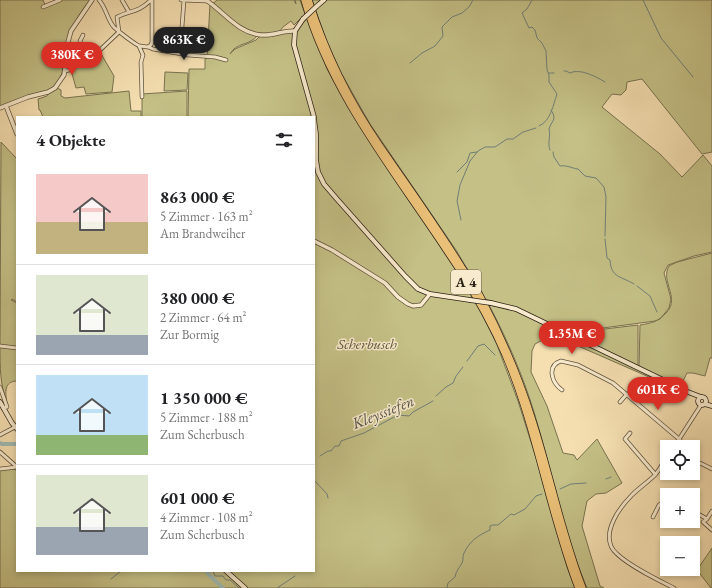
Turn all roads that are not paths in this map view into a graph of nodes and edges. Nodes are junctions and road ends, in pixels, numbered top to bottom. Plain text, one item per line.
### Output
1 (60, 0) edge
2 (92, 0) edge
3 (99, 0) edge
4 (122, 0) edge
5 (152, 0) edge
6 (182, 0) edge
7 (304, 0) edge
8 (309, 0) edge
9 (324, 0) edge
10 (207, 1) edge
11 (43, 7) dead end
12 (129, 12) junction
13 (295, 31) junction
14 (119, 32) junction
15 (182, 32) junction
16 (203, 34) dead end
17 (84, 35) dead end
18 (139, 46) junction
19 (149, 46) junction
20 (180, 53) junction
21 (94, 54) junction
22 (226, 60) dead end
23 (65, 71) junction
24 (142, 97) dead end
25 (6, 106) junction
26 (0, 108) edge
27 (313, 116) edge
28 (315, 126) edge
29 (16, 131) edge
30 (315, 242) edge
31 (430, 294) junction
32 (0, 346) edge
33 (16, 348) edge
34 (0, 387) edge
35 (562, 390) dead end
36 (688, 392) junction
37 (627, 394) junction
38 (0, 402) edge
39 (620, 402) dead end
40 (702, 403) junction
41 (712, 405) edge
42 (3, 408) junction
43 (16, 428) edge
44 (630, 433) dead end
45 (0, 435) edge
46 (625, 439) junction
47 (679, 439) joint
48 (622, 443) dead end
49 (0, 452) edge
50 (700, 463) edge
51 (16, 466) edge
52 (16, 467) edge
53 (660, 468) edge
54 (0, 469) edge
55 (712, 469) edge
56 (656, 474) junction
57 (660, 504) edge
58 (712, 511) edge
59 (700, 515) edge
60 (653, 517) dead end
61 (707, 519) junction
62 (712, 530) edge
63 (227, 572) edge
64 (245, 588) edge
65 (578, 588) edge
66 (583, 588) edge
67 (674, 588) edge

1 - 11 street
2 - 23 street
3 - 14 street
4 - 12 street
5 - 12 street
5 - 19 street
6 - 10 street
6 - 15 street
7 - 65 highway, A 4
8 - 66 highway, A 4
9 - 13 main road, bridge
10 - 13 street
12 - 14 street
13 - 27 main road
14 - 18 street
14 - 21 street
15 - 16 street
15 - 20 street
17 - 21 street
18 - 19 street
18 - 24 street
19 - 20 street
20 - 22 street
21 - 23 street
23 - 25 street
25 - 26 street
25 - 29 street
28 - 31 main road
30 - 31 street
31 - 36 main road, bridge
32 - 33 street
34 - 42 street
35 - 37 street
36 - 40 main road
36 - 40 main road
37 - 39 street
37 - 47 street
38 - 42 main road
40 - 41 main road
40 - 47 street
42 - 43 main road
43 - 45 street
44 - 46 street
46 - 48 street
46 - 56 street
49 - 51 street
50 - 55 street
52 - 54 street
53 - 56 street
56 - 67 street
57 - 60 street
58 - 61 street
59 - 61 street
61 - 62 street
63 - 64 main road

